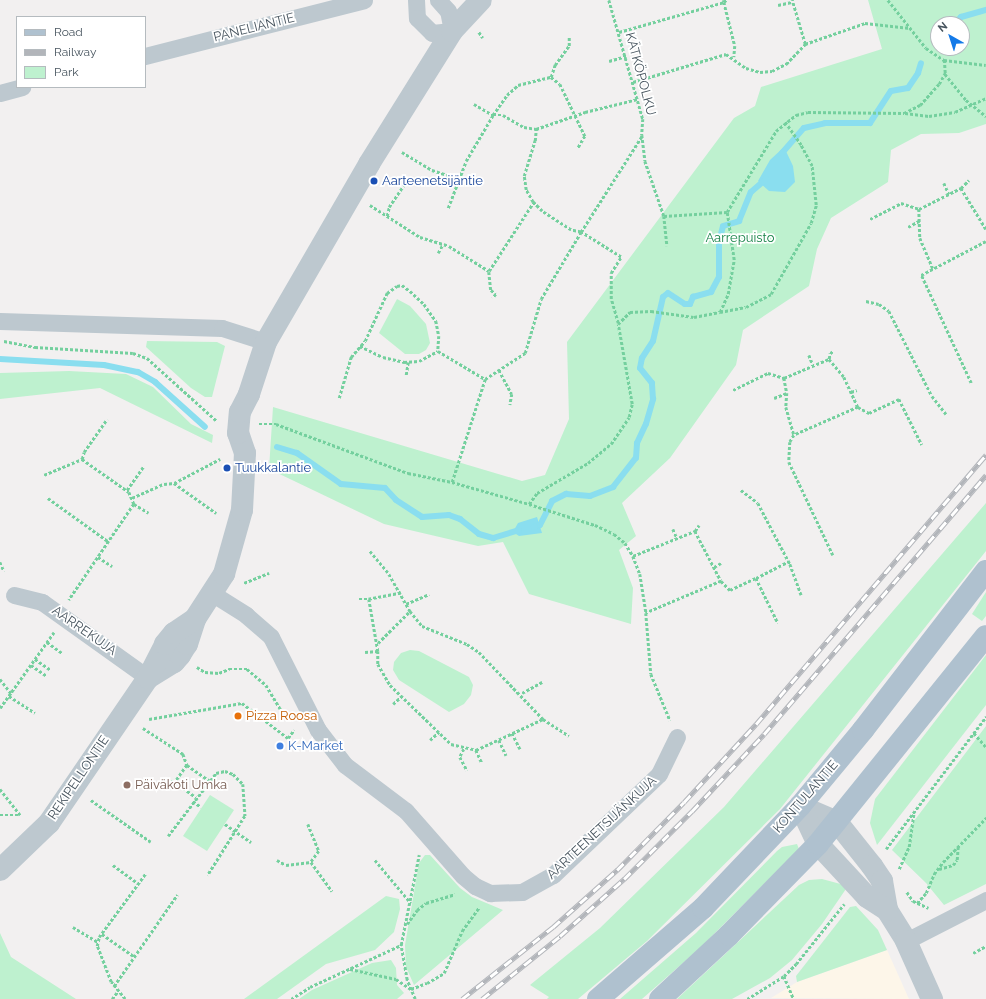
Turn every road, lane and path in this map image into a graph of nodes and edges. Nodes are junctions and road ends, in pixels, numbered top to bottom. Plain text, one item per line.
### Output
1 (364, 0) edge
2 (416, 0) edge
3 (438, 0) edge
4 (481, 0) edge
5 (609, 0) edge
6 (888, 0) edge
7 (724, 1) edge
8 (792, 1) edge
9 (778, 5) dead end
10 (910, 28) junction
11 (452, 31) junction
12 (619, 32) junction
13 (568, 37) dead end
14 (805, 44) junction
15 (146, 56) edge
16 (626, 56) junction
17 (734, 57) junction
18 (944, 60) junction
19 (609, 61) dead end
20 (986, 65) edge
21 (945, 73) junction
22 (551, 77) junction
23 (633, 82) junction
24 (18, 88) edge
25 (0, 93) edge
26 (986, 98) edge
27 (638, 99) junction
28 (474, 104) dead end
29 (974, 105) junction
30 (904, 113) junction
31 (493, 115) junction
32 (575, 116) junction
33 (986, 116) edge
34 (785, 122) junction
35 (536, 129) junction
36 (642, 136) junction
37 (395, 148) dead end
38 (578, 148) dead end
39 (459, 179) junction
40 (969, 180) dead end
41 (944, 183) dead end
42 (404, 185) dead end
43 (961, 188) junction
44 (949, 194) junction
45 (533, 202) junction
46 (369, 204) dead end
47 (448, 208) dead end
48 (919, 209) junction
49 (727, 212) junction
50 (387, 216) junction
51 (664, 216) junction
52 (870, 219) dead end
53 (919, 221) junction
54 (984, 222) edge
55 (908, 227) dead end
56 (986, 229) edge
57 (581, 232) junction
58 (986, 241) edge
59 (443, 244) junction
60 (667, 246) dead end
61 (438, 253) dead end
62 (933, 268) junction
63 (488, 272) junction
64 (493, 298) dead end
65 (866, 301) dead end
66 (720, 312) junction
67 (0, 322) edge
68 (618, 324) junction
69 (0, 340) edge
70 (266, 342) junction
71 (360, 346) junction
72 (438, 351) junction
73 (834, 351) dead end
74 (809, 355) dead end
75 (829, 359) junction
76 (408, 362) junction
77 (814, 365) junction
78 (499, 370) junction
79 (406, 375) dead end
80 (784, 378) junction
81 (485, 379) junction
82 (971, 383) dead end
83 (733, 390) dead end
84 (857, 390) dead end
85 (851, 392) junction
86 (787, 393) junction
87 (340, 398) dead end
88 (774, 398) dead end
89 (510, 405) dead end
90 (858, 407) junction
91 (946, 414) dead end
92 (107, 419) dead end
93 (220, 424) dead end
94 (263, 424) dead end
95 (794, 435) junction
96 (922, 445) dead end
97 (220, 458) dead end
98 (82, 460) junction
99 (143, 467) dead end
100 (44, 475) dead end
101 (452, 482) junction
102 (174, 483) junction
103 (127, 490) junction
104 (741, 490) dead end
105 (48, 498) dead end
106 (132, 498) junction
107 (134, 504) junction
108 (529, 504) junction
109 (149, 513) dead end
110 (216, 513) dead end
111 (698, 525) dead end
112 (673, 529) dead end
113 (695, 531) junction
114 (677, 538) junction
115 (109, 542) junction
116 (370, 551) dead end
117 (833, 555) dead end
118 (633, 556) junction
119 (98, 557) junction
120 (789, 561) junction
121 (0, 562) edge
122 (722, 563) dead end
123 (112, 566) dead end
124 (714, 567) junction
125 (4, 571) dead end
126 (986, 571) edge
127 (270, 573) dead end
128 (756, 578) junction
129 (721, 581) junction
130 (237, 587) dead end
131 (401, 593) junction
132 (212, 594) junction
133 (429, 594) dead end
134 (14, 595) dead end
135 (802, 595) dead end
136 (359, 599) dead end
137 (370, 599) junction
138 (406, 604) junction
139 (410, 611) junction
140 (646, 613) junction
141 (62, 616) junction
142 (778, 623) dead end
143 (986, 636) edge
144 (46, 642) junction
145 (377, 643) junction
146 (378, 651) junction
147 (365, 652) dead end
148 (62, 653) dead end
149 (35, 658) junction
150 (30, 665) junction
151 (194, 666) dead end
152 (51, 670) dead end
153 (47, 676) dead end
154 (148, 678) junction
155 (0, 679) edge
156 (542, 682) dead end
157 (522, 693) junction
158 (10, 694) junction
159 (402, 696) junction
160 (394, 704) dead end
161 (0, 708) edge
162 (35, 713) dead end
163 (286, 717) dead end
164 (986, 717) edge
165 (149, 719) dead end
166 (543, 719) junction
167 (143, 728) dead end
168 (294, 730) dead end
169 (439, 732) junction
170 (512, 733) junction
171 (974, 733) junction
172 (569, 736) dead end
173 (677, 737) joint
174 (499, 739) junction
175 (430, 740) dead end
176 (986, 747) edge
177 (464, 749) junction
178 (520, 749) dead end
179 (476, 750) junction
180 (506, 755) dead end
181 (482, 763) dead end
182 (187, 765) junction
183 (467, 770) dead end
184 (166, 780) dead end
185 (210, 780) junction
186 (175, 782) junction
187 (0, 789) edge
188 (196, 797) junction
189 (91, 800) dead end
190 (193, 801) junction
191 (800, 806) junction
192 (201, 808) dead end
193 (914, 812) junction
194 (0, 815) edge
195 (986, 818) edge
196 (837, 822) junction
197 (225, 824) dead end
198 (308, 824) dead end
199 (421, 827) junction
200 (236, 832) junction
201 (168, 836) dead end
202 (151, 842) dead end
203 (251, 842) dead end
204 (818, 844) junction
205 (958, 846) junction
206 (883, 852) dead end
207 (277, 860) dead end
208 (376, 860) dead end
209 (311, 862) junction
210 (113, 865) dead end
211 (938, 869) junction
212 (0, 870) edge
213 (146, 873) dead end
214 (208, 875) dead end
215 (897, 876) dead end
216 (138, 883) junction
217 (332, 891) dead end
218 (485, 891) junction
219 (177, 895) dead end
220 (986, 900) edge
221 (846, 901) dead end
222 (411, 903) junction
223 (917, 904) dead end
224 (887, 910) junction
225 (405, 926) junction
226 (74, 927) dead end
227 (102, 934) junction
228 (906, 941) junction
229 (98, 942) junction
230 (401, 945) junction
231 (986, 946) edge
232 (973, 953) dead end
233 (134, 956) junction
234 (350, 969) junction
235 (784, 976) junction
236 (114, 986) junction
237 (411, 989) junction
238 (118, 990) junction
239 (112, 999) edge
240 (125, 999) edge
241 (291, 999) edge
242 (415, 999) edge
243 (598, 999) edge
244 (660, 999) edge
245 (747, 999) edge
246 (794, 999) edge
247 (932, 999) edge

1 - 15 street, PANELIANTIE
2 - 11 street
3 - 11 street
4 - 11 street
5 - 12 path, KÄTKÖPOLKU
6 - 10 path
7 - 12 path
7 - 17 path
8 - 9 path
8 - 14 path
10 - 14 path
10 - 18 path
11 - 70 street
12 - 16 path, KÄTKÖPOLKU
13 - 22 path
14 - 17 path
16 - 19 path
16 - 23 path, KÄTKÖPOLKU
17 - 23 path
18 - 20 path
18 - 21 path
21 - 29 path
21 - 30 path
22 - 31 path
22 - 32 path
23 - 27 path, KÄTKÖPOLKU
24 - 25 street
26 - 29 path
27 - 32 path
27 - 36 path, KÄTKÖPOLKU
28 - 31 path
29 - 30 path
29 - 33 path
30 - 34 path
31 - 35 path
31 - 39 path
32 - 35 path
32 - 38 path
34 - 49 path
34 - 66 path
35 - 45 path
36 - 51 path, KÄTKÖPOLKU
36 - 57 path
37 - 39 path
39 - 47 path
40 - 43 path
41 - 44 path
42 - 50 path
43 - 44 path
43 - 54 path
44 - 48 path
45 - 57 path
45 - 63 path
46 - 50 path
48 - 52 path
48 - 53 path
49 - 51 path
49 - 66 path
50 - 59 path
51 - 60 path, KÄTKÖPOLKU
53 - 55 path
53 - 62 path
54 - 56 path
57 - 68 path
57 - 78 path
58 - 62 path
59 - 61 path
59 - 63 path
62 - 82 path
63 - 64 path
65 - 91 path
66 - 68 path
67 - 70 street
68 - 108 path
69 - 93 path
70 - 132 street
71 - 72 path
71 - 76 path
71 - 87 path
72 - 76 path
72 - 81 path
73 - 75 path
74 - 77 path
75 - 77 path
75 - 85 path
76 - 79 path
77 - 80 path
78 - 81 path
78 - 89 path
80 - 83 path
80 - 86 path
81 - 101 path
84 - 85 path
85 - 90 path
86 - 88 path
86 - 95 path
90 - 95 path
90 - 96 path
92 - 98 path
94 - 101 path
95 - 117 path
97 - 102 path
98 - 100 path
98 - 103 path
99 - 103 path
101 - 108 path
102 - 106 path
102 - 110 path
103 - 106 path
104 - 120 path
105 - 115 path
106 - 107 path
107 - 109 path
107 - 115 path
108 - 118 path
111 - 113 path
112 - 114 path
113 - 114 path
113 - 124 path
114 - 118 path
115 - 119 path
116 - 131 path
118 - 140 path
119 - 123 path
119 - 141 path
120 - 128 path
120 - 135 path
121 - 125 path
122 - 124 path
124 - 129 path
126 - 191 main road, KONTULANTIE
127 - 130 path
128 - 129 path
128 - 142 path
129 - 140 path
131 - 137 path
131 - 138 path
132 - 154 street, REKIPELLONTIE
132 - 199 street
133 - 138 path
134 - 141 street, AARREKUJA
136 - 137 path
137 - 145 path
138 - 139 path
139 - 145 path
139 - 157 path
140 - 173 path
141 - 144 path
141 - 154 street, AARREKUJA
143 - 196 main road
144 - 148 path
144 - 149 path
145 - 146 path
146 - 147 path
146 - 159 path
149 - 150 path
149 - 152 path
150 - 153 path
150 - 158 path
151 - 163 path
154 - 212 street, REKIPELLONTIE
155 - 158 path
156 - 157 path
157 - 166 path
158 - 161 path
158 - 162 path
159 - 160 path
159 - 169 path
164 - 171 path
165 - 168 path
166 - 170 path
166 - 172 path
167 - 182 path
169 - 175 path
169 - 177 path
170 - 174 path
170 - 178 path
171 - 176 path
171 - 193 path
173 - 218 street, AARTEENETSIJÄNKUJA
174 - 179 path
174 - 180 path
177 - 179 path
177 - 183 path
179 - 181 path
182 - 185 path
182 - 186 path
184 - 186 path
185 - 188 path
185 - 200 path
186 - 188 path
187 - 194 path
188 - 190 path
189 - 202 path
190 - 192 path
190 - 201 path
191 - 196 street
191 - 204 street
191 - 243 main road, KONTULANTIE
193 - 206 path
193 - 215 path
195 - 205 path
196 - 204 main road
196 - 224 street
197 - 200 path
198 - 209 path
199 - 218 street
199 - 222 path
200 - 203 path
200 - 214 path
204 - 224 street
204 - 244 main road
205 - 211 path
205 - 211 path
207 - 209 path
208 - 222 path
209 - 217 path
210 - 216 path
211 - 223 path
213 - 216 path
216 - 227 path
218 - 225 path
218 - 237 path
219 - 233 path
220 - 228 street
221 - 235 path
222 - 225 path
224 - 228 street
225 - 230 path
226 - 229 path
227 - 229 path
227 - 233 path
228 - 247 street
229 - 236 path
230 - 234 path
230 - 237 path
231 - 232 path
233 - 236 path
234 - 237 path
234 - 241 path
235 - 245 path
235 - 246 path
236 - 238 path
237 - 242 path
238 - 239 path
238 - 240 path

